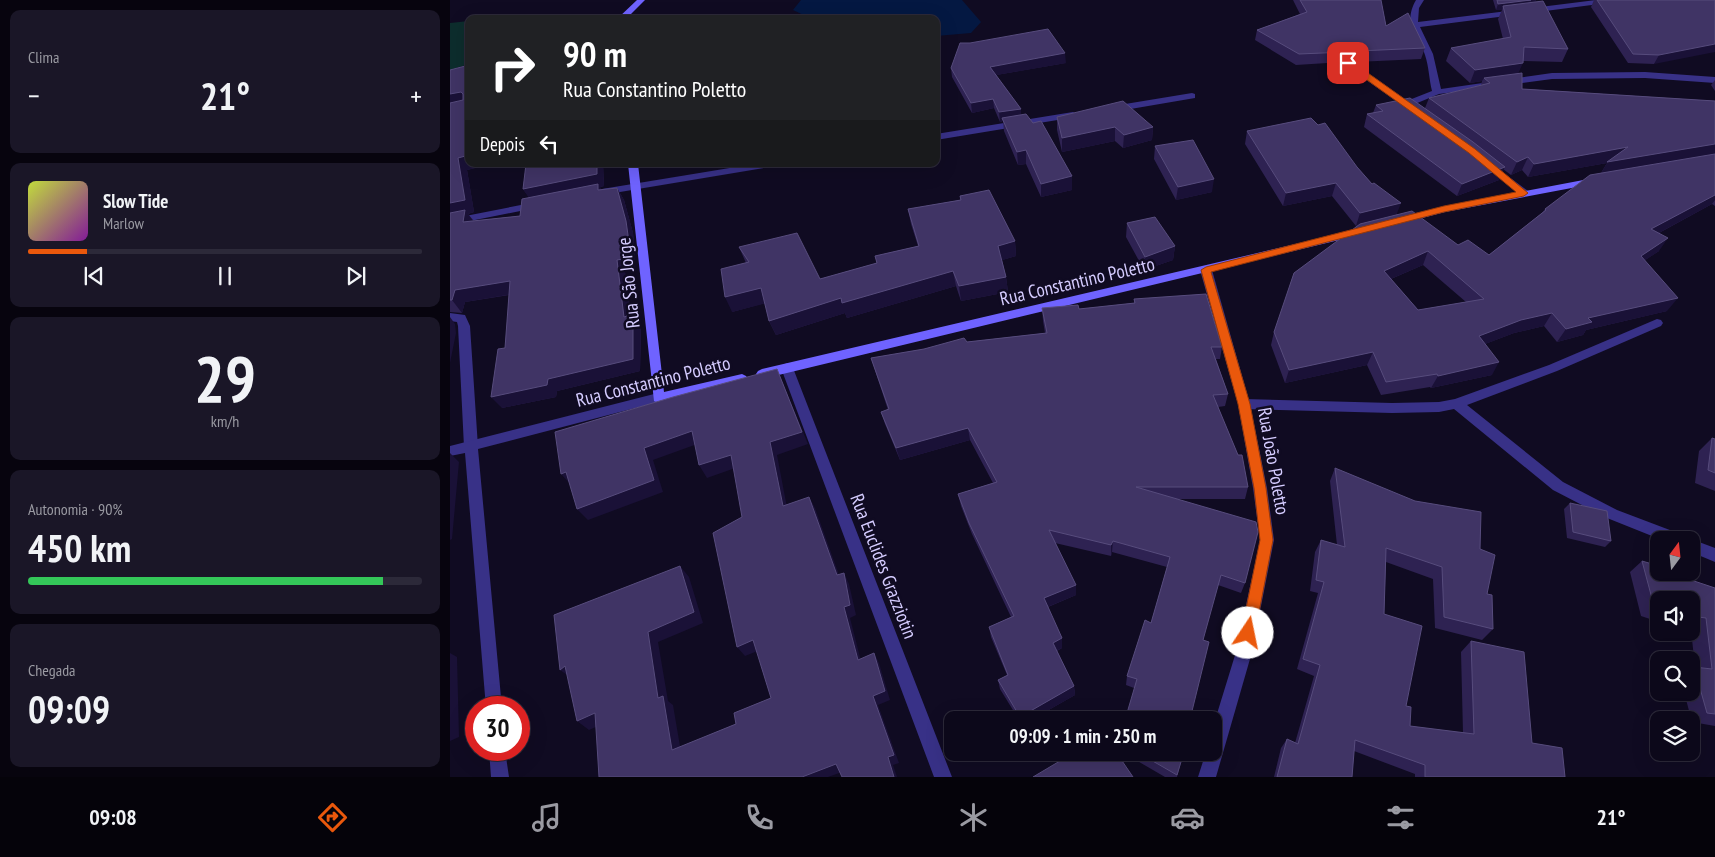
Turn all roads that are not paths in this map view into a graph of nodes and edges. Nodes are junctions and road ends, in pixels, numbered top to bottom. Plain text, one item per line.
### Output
1 (641, 0) edge
2 (1420, 0) edge
3 (1615, 0) edge
4 (625, 15) edge
5 (1414, 25) junction
6 (1348, 63) edge
7 (1715, 80) edge
8 (1436, 92) junction
9 (1192, 96) dead end
10 (1407, 104) junction
11 (1103, 110) edge
12 (1084, 113) edge
13 (1421, 114) edge
14 (940, 136) edge
15 (1480, 157) edge
16 (633, 167) edge
17 (751, 167) edge
18 (1609, 179) edge
19 (636, 185) junction
20 (1524, 193) junction
21 (587, 195) edge
22 (548, 202) edge
23 (450, 222) edge
24 (1396, 222) edge
25 (1368, 230) edge
26 (1206, 270) junction
27 (450, 317) edge
28 (1657, 324) dead end
29 (787, 368) junction
30 (658, 398) junction
31 (1244, 404) junction
32 (1456, 404) junction
33 (471, 446) junction
34 (450, 451) edge
35 (1655, 531) edge
36 (1700, 549) edge
37 (1715, 555) edge
38 (493, 696) edge
39 (498, 761) edge
40 (500, 777) edge
41 (943, 777) edge
42 (1207, 777) edge

1 - 4 street
2 - 5 street
3 - 5 street
5 - 8 street
6 - 10 street
7 - 8 street
8 - 10 street
9 - 11 street
10 - 13 street
12 - 14 street
15 - 20 street
16 - 19 street, Rua São Jorge
17 - 19 street
18 - 20 street
19 - 21 street
19 - 30 street, Rua São Jorge
20 - 24 street
22 - 23 street
25 - 26 street, Rua Constantino Poletto
26 - 29 street, Rua Constantino Poletto
26 - 31 street, Rua João Poletto
27 - 33 street
28 - 32 street
29 - 30 street, Rua Constantino Poletto
29 - 41 street, Rua Euclides Grazziotin
30 - 33 street, Rua Constantino Poletto
31 - 32 street
31 - 42 street, Rua João Poletto
32 - 35 street
33 - 34 street, Rua Constantino Poletto
33 - 38 street
36 - 37 street
39 - 40 street

